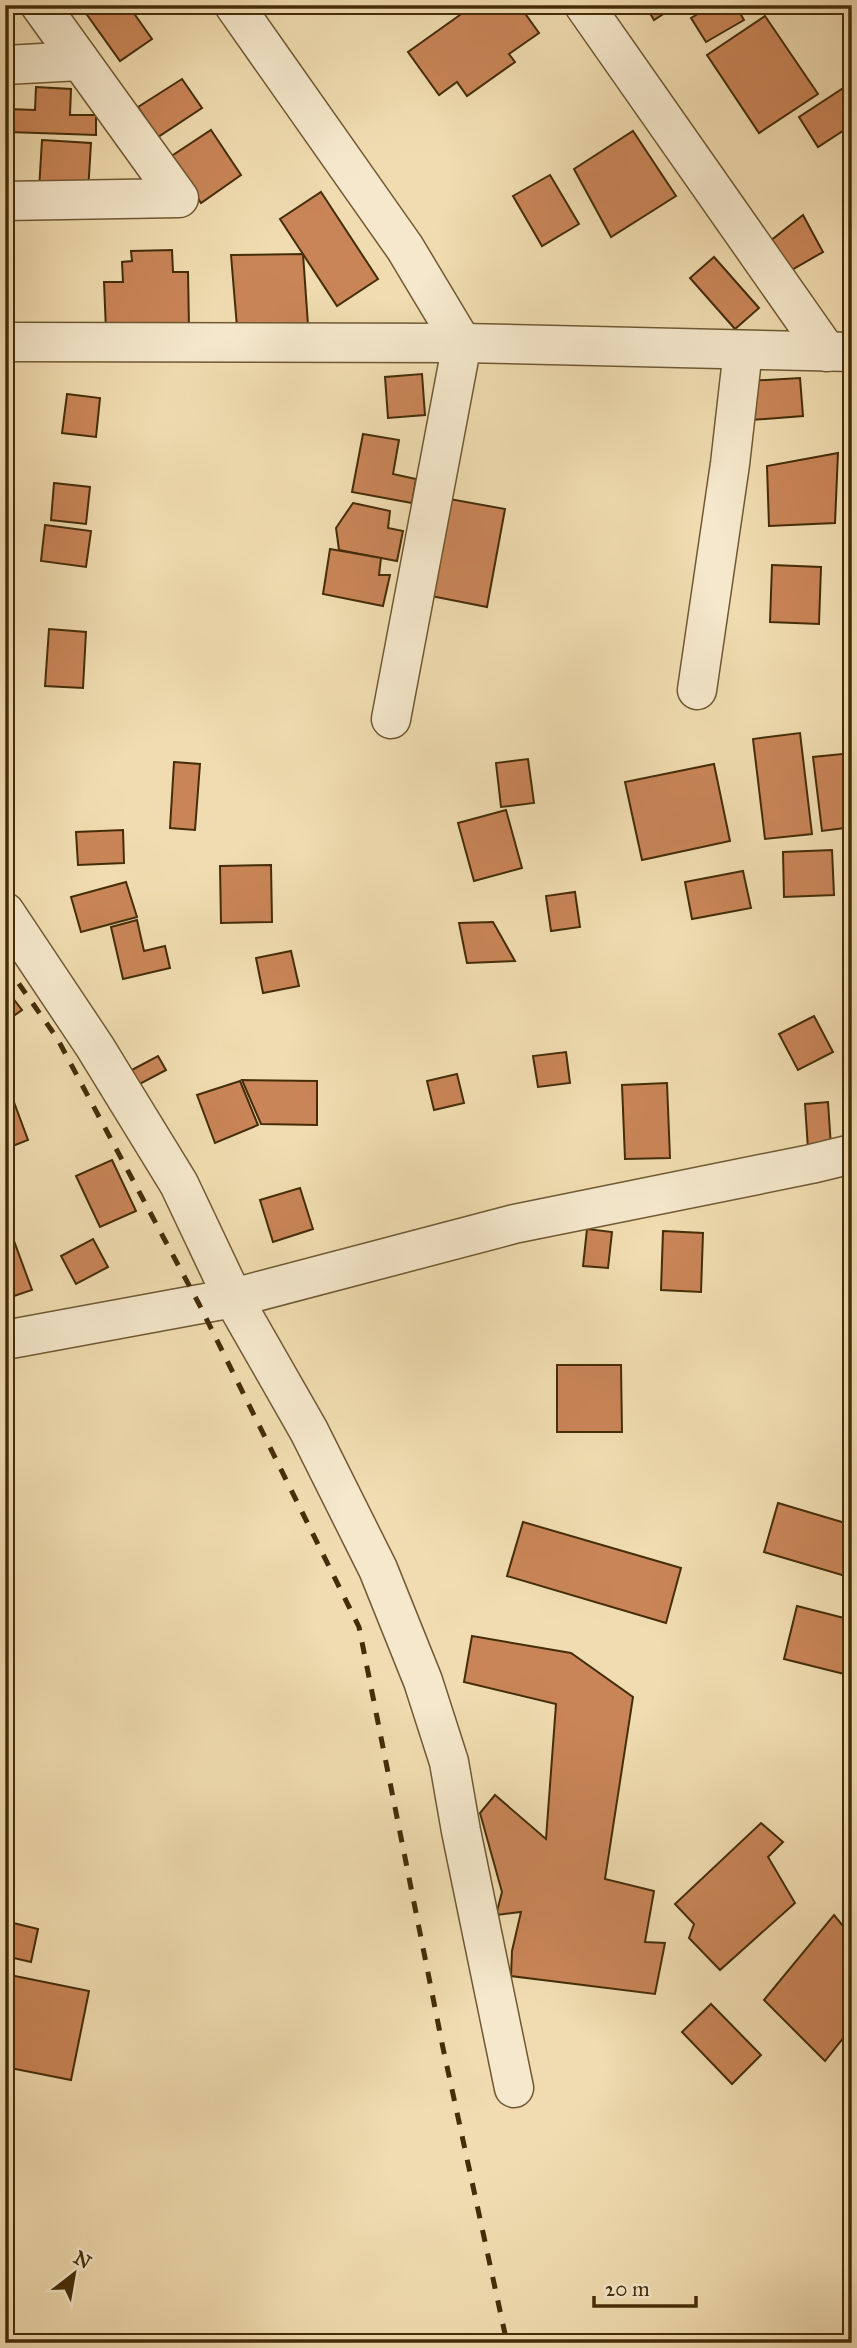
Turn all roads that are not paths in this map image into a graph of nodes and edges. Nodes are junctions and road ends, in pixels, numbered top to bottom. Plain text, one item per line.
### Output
1 (40, 5) edge
2 (233, 5) edge
3 (584, 5) edge
4 (80, 61) junction
5 (5, 65) edge
6 (5, 201) edge
7 (5, 342) edge
8 (462, 343) junction
9 (743, 350) junction
10 (839, 352) edge
11 (696, 690) dead end
12 (391, 719) dead end
13 (5, 912) edge
14 (852, 1154) edge
15 (233, 1298) junction
16 (5, 1340) edge
17 (514, 2088) dead end

1 - 4 street
2 - 8 street
3 - 10 street
4 - 5 street
4 - 6 street
7 - 8 street
8 - 9 street
8 - 12 street
9 - 10 street
9 - 11 street
13 - 15 street
14 - 15 street
15 - 16 street
15 - 17 street

